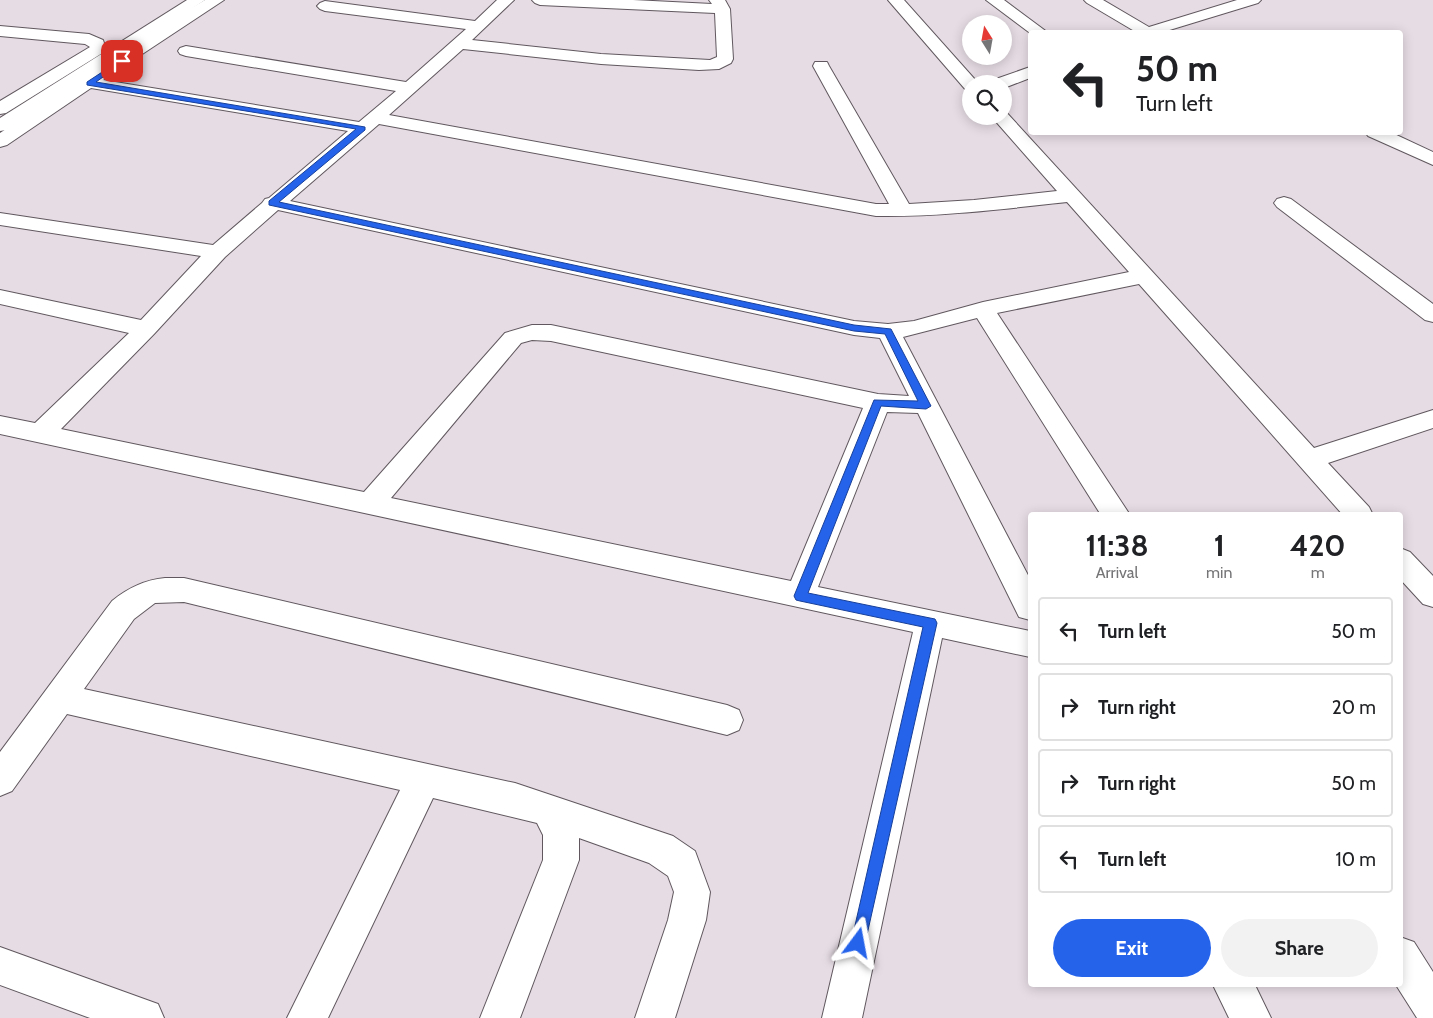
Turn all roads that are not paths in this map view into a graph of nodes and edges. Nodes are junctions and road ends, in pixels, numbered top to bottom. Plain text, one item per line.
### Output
1 (198, 0) edge
2 (216, 0) edge
3 (506, 0) edge
4 (540, 0) edge
5 (896, 0) edge
6 (994, 0) edge
7 (1092, 0) edge
8 (1239, 2) edge
9 (722, 3) edge
10 (325, 6) dead end
11 (478, 26) junction
12 (1036, 30) edge
13 (1144, 30) edge
14 (1153, 30) edge
15 (0, 31) edge
16 (459, 44) junction
17 (186, 52) dead end
18 (821, 66) dead end
19 (1028, 73) edge
20 (962, 75) edge
21 (1012, 79) edge
22 (90, 83) junction
23 (409, 88) junction
24 (0, 109) edge
25 (368, 123) junction
26 (1008, 125) edge
27 (0, 126) edge
28 (1381, 135) edge
29 (0, 141) edge
30 (1433, 159) edge
31 (1072, 194) junction
32 (272, 203) junction
33 (1284, 203) dead end
34 (903, 210) junction
35 (0, 219) edge
36 (216, 252) junction
37 (1144, 276) junction
38 (0, 297) edge
39 (984, 308) junction
40 (1433, 315) edge
41 (146, 329) junction
42 (888, 332) junction
43 (878, 402) junction
44 (926, 406) junction
45 (1433, 419) edge
46 (0, 426) edge
47 (40, 434) junction
48 (1308, 460) junction
49 (369, 505) junction
50 (1114, 512) edge
51 (1356, 512) edge
52 (1403, 563) edge
53 (800, 596) junction
54 (1433, 596) edge
55 (1028, 604) edge
56 (930, 623) junction
57 (1028, 644) edge
58 (60, 698) junction
59 (727, 720) dead end
60 (5, 765) edge
61 (424, 779) junction
62 (548, 810) junction
63 (1403, 961) edge
64 (0, 966) edge
65 (1234, 987) edge
66 (1433, 1008) edge
67 (144, 1018) edge
68 (307, 1018) edge
69 (500, 1018) edge
70 (655, 1018) edge
71 (842, 1018) edge
72 (1251, 1018) edge

1 - 27 street
2 - 22 street
3 - 11 street
4 - 9 street
5 - 20 street
6 - 12 street
7 - 13 street
8 - 14 street
9 - 16 street
10 - 11 street
11 - 16 street
15 - 24 street
16 - 23 street
17 - 23 street
18 - 34 street
19 - 21 street
22 - 25 street
22 - 29 street
23 - 25 street
25 - 32 street
25 - 34 street
26 - 31 street
28 - 30 street
31 - 34 street
31 - 37 street
32 - 36 street
32 - 42 street
33 - 40 street
35 - 36 street
36 - 41 street
37 - 39 street
37 - 48 street
38 - 41 street
39 - 42 street
39 - 50 street
41 - 47 street
42 - 44 street
43 - 44 street
43 - 49 street
43 - 53 street
44 - 55 street
45 - 48 street
46 - 47 street
47 - 49 street
48 - 51 street
49 - 53 street
52 - 54 street
53 - 56 street
56 - 57 street
56 - 71 street
58 - 59 street
58 - 60 street
58 - 61 street
61 - 62 street
61 - 68 street
62 - 69 street
62 - 70 street
63 - 66 street
64 - 67 street
65 - 72 street

